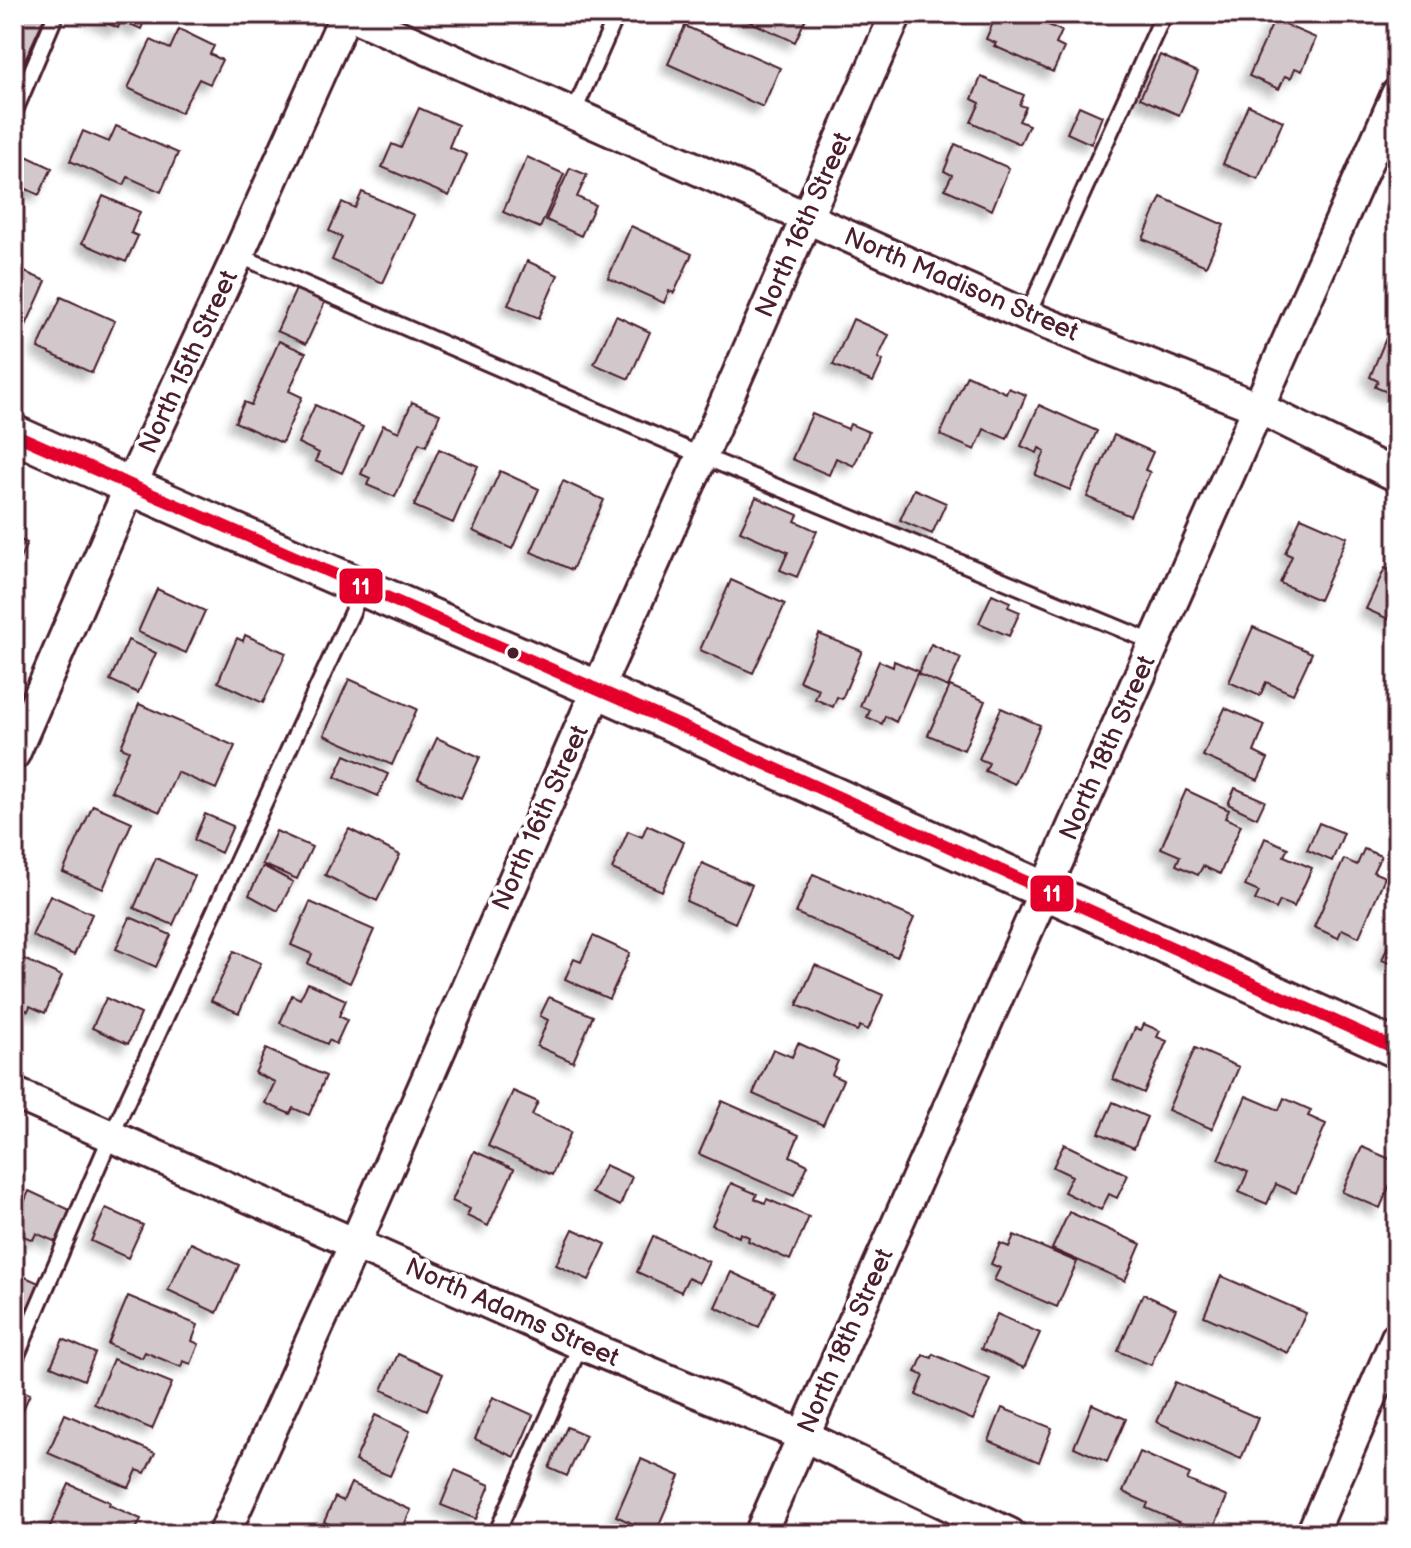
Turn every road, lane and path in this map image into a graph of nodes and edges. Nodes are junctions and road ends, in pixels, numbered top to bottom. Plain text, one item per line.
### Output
1 (56, 14) edge
2 (347, 14) edge
3 (617, 14) edge
4 (896, 14) edge
5 (1164, 14) edge
6 (1397, 94) edge
7 (14, 113) edge
8 (573, 114) junction
9 (807, 218) junction
10 (238, 255) junction
11 (1027, 316) junction
12 (1259, 408) junction
13 (14, 434) edge
14 (702, 456) junction
15 (1397, 476) edge
16 (130, 487) junction
17 (363, 588) junction
18 (1155, 643) junction
19 (597, 690) junction
20 (14, 754) edge
21 (1046, 888) junction
22 (1397, 1049) edge
23 (14, 1093) edge
24 (111, 1136) junction
25 (355, 1244) junction
26 (1397, 1337) edge
27 (581, 1344) junction
28 (14, 1362) edge
29 (804, 1436) junction
30 (224, 1534) edge
31 (496, 1534) edge
32 (760, 1534) edge
33 (1010, 1534) edge
34 (1312, 1534) edge

1 - 7 lane
2 - 8 street, North Madison Street
2 - 10 street, North 15th Street
3 - 8 lane
4 - 9 street, North 16th Street
5 - 11 lane
6 - 12 street, North 18th Street
8 - 9 street, North Madison Street
9 - 11 street, North Madison Street
9 - 14 street, North 16th Street
10 - 14 lane
10 - 16 street, North 15th Street
11 - 12 street, North Madison Street
12 - 15 street, North Madison Street
12 - 18 street, North 18th Street
13 - 16 street
14 - 18 lane
14 - 19 street, North 16th Street
16 - 17 street
16 - 20 street, North 15th Street
17 - 19 street
17 - 24 lane
18 - 21 street, North 18th Street
19 - 21 street
19 - 25 street, North 16th Street
21 - 22 street
21 - 29 street, North 18th Street
23 - 24 street, North Adams Street
24 - 25 street, North Adams Street
24 - 28 lane
25 - 27 street, North Adams Street
25 - 30 street, North 16th Street
26 - 34 street
27 - 29 street, North Adams Street
27 - 31 lane
29 - 32 street, North 18th Street
29 - 33 street, North Adams Street

